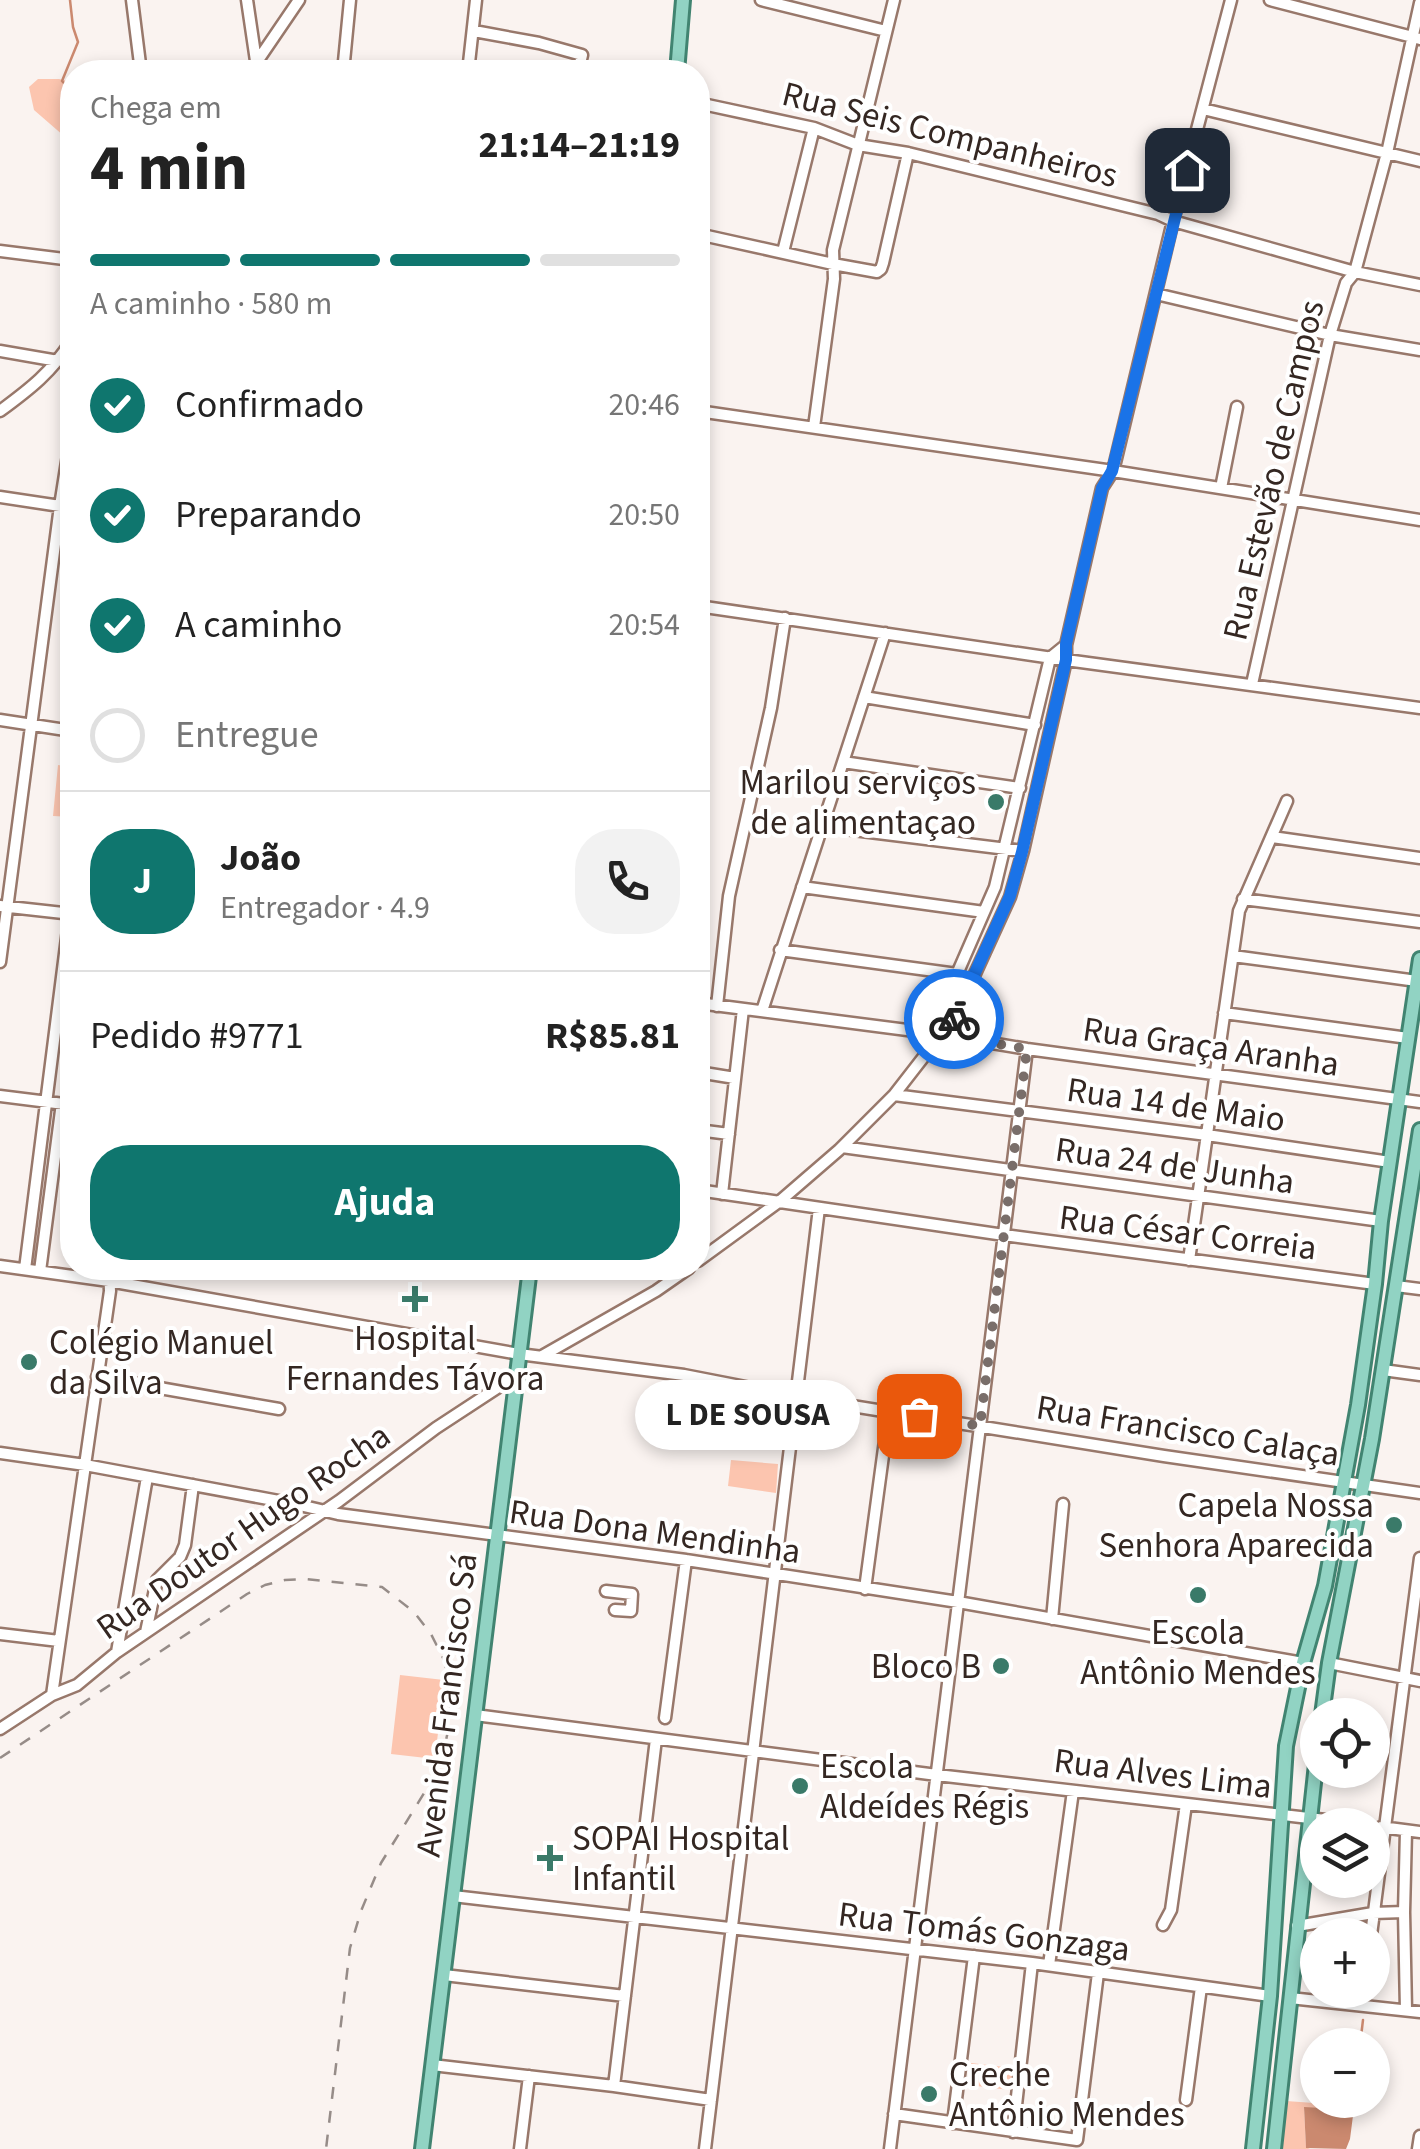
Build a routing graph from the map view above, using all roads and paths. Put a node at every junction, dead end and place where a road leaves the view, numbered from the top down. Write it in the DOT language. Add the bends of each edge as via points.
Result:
graph roads {
  1 [pos="132,0"];
  2 [pos="247,0"];
  3 [pos="298,0"];
  4 [pos="350,0"];
  5 [pos="476,0"];
  6 [pos="683,0"];
  7 [pos="761,0"];
  8 [pos="894,0"];
  9 [pos="1230,0"];
  10 [pos="1270,0"];
  11 [pos="1420,2"];
  12 [pos="474,31"];
  13 [pos="886,31"];
  14 [pos="1416,38"];
  15 [pos="140,60"];
  16 [pos="252,60"];
  17 [pos="258,60"];
  18 [pos="344,60"];
  19 [pos="470,60"];
  20 [pos="581,60"];
  21 [pos="678,60"];
  22 [pos="710,106"];
  23 [pos="1203,109"];
  24 [pos="814,128"];
  25 [pos="858,145"];
  26 [pos="908,153"];
  27 [pos="1386,154"];
  28 [pos="1420,160"];
  29 [pos="1172,221"];
  30 [pos="710,237"];
  31 [pos="0,251"];
  32 [pos="783,252"];
  33 [pos="60,258"];
  34 [pos="834,264"];
  35 [pos="1355,272"];
  36 [pos="1420,285"];
  37 [pos="1156,294"];
  38 [pos="1330,335"];
  39 [pos="1420,350"];
  40 [pos="0,351"];
  41 [pos="60,358"];
  42 [pos="58,361"];
  43 [pos="1237,407"];
  44 [pos="0,411"];
  45 [pos="710,412"];
  46 [pos="814,428"];
  47 [pos="1112,471"];
  48 [pos="1221,488"];
  49 [pos="0,496"];
  50 [pos="1294,500"];
  51 [pos="60,506"];
  52 [pos="1420,520"];
  53 [pos="710,608"];
  54 [pos="785,618"];
  55 [pos="885,633"];
  56 [pos="1066,644"];
  57 [pos="1050,658"];
  58 [pos="1066,660"];
  59 [pos="1252,684"];
  60 [pos="864,697"];
  61 [pos="1420,708"];
  62 [pos="0,720"];
  63 [pos="30,724"];
  64 [pos="1035,725"];
  65 [pos="60,728"];
  66 [pos="843,762"];
  67 [pos="1020,788"];
  68 [pos="1287,801"];
  69 [pos="821,826"];
  70 [pos="1272,837"];
  71 [pos="1004,850"];
  72 [pos="1022,852"];
  73 [pos="1420,858"];
  74 [pos="802,887"];
  75 [pos="1243,899"];
  76 [pos="4,906"];
  77 [pos="984,912"];
  78 [pos="60,913"];
  79 [pos="1420,922"];
  80 [pos="780,950"];
  81 [pos="1234,956"];
  82 [pos="1420,958"];
  83 [pos="0,962"];
  84 [pos="957,974"];
  85 [pos="1417,981"];
  86 [pos="60,996"];
  87 [pos="710,1005"];
  88 [pos="718,1006"];
  89 [pos="743,1009"];
  90 [pos="762,1011"];
  91 [pos="1224,1013"];
  92 [pos="1416,1018"];
  93 [pos="930,1033"];
  94 [pos="947,1035"];
  95 [pos="1408,1038"];
  96 [pos="1027,1049"];
  97 [pos="929,1050"];
  98 [pos="710,1074"];
  99 [pos="1215,1074"];
  100 [pos="735,1078"];
  101 [pos="894,1095"];
  102 [pos="0,1096"];
  103 [pos="1399,1099"];
  104 [pos="46,1101"];
  105 [pos="1420,1102"];
  106 [pos="60,1103"];
  107 [pos="1019,1111"];
  108 [pos="1420,1130"];
  109 [pos="710,1132"];
  110 [pos="728,1134"];
  111 [pos="1207,1136"];
  112 [pos="842,1147"];
  113 [pos="60,1152"];
  114 [pos="1390,1162"];
  115 [pos="1417,1165"];
  116 [pos="1012,1170"];
  117 [pos="710,1192"];
  118 [pos="722,1194"];
  119 [pos="1199,1198"];
  120 [pos="780,1201"];
  121 [pos="819,1208"];
  122 [pos="1381,1221"];
  123 [pos="1004,1236"];
  124 [pos="710,1252"];
  125 [pos="1190,1260"];
  126 [pos="0,1266"];
  127 [pos="24,1269"];
  128 [pos="40,1271"];
  129 [pos="60,1274"];
  130 [pos="102,1280"];
  131 [pos="528,1280"];
  132 [pos="672,1280"];
  133 [pos="109,1281"];
  134 [pos="1375,1284"];
  135 [pos="1396,1286"];
  136 [pos="1420,1290"];
  137 [pos="519,1354"];
  138 [pos="541,1357"];
  139 [pos="1383,1370"];
  140 [pos="516,1375"];
  141 [pos="1420,1375"];
  142 [pos="97,1377"];
  143 [pos="796,1396"];
  144 [pos="279,1408"];
  145 [pos="889,1411"];
  146 [pos="980,1426"];
  147 [pos="0,1453"];
  148 [pos="85,1465"];
  149 [pos="146,1476"];
  150 [pos="1345,1482"];
  151 [pos="1363,1484"];
  152 [pos="194,1485"];
  153 [pos="1420,1493"];
  154 [pos="1063,1504"];
  155 [pos="323,1510"];
  156 [pos="497,1536"];
  157 [pos="1420,1558"];
  158 [pos="686,1560"];
  159 [pos="1419,1574"];
  160 [pos="774,1575"];
  161 [pos="865,1588"];
  162 [pos="606,1591"];
  163 [pos="958,1602"];
  164 [pos="615,1610"];
  165 [pos="1052,1619"];
  166 [pos="146,1632"];
  167 [pos="0,1634"];
  168 [pos="58,1641"];
  169 [pos="117,1652"];
  170 [pos="1303,1663"];
  171 [pos="1328,1663"];
  172 [pos="1405,1678"];
  173 [pos="1420,1681"];
  174 [pos="52,1695"];
  175 [pos="1324,1698"];
  176 [pos="475,1715"];
  177 [pos="665,1718"];
  178 [pos="0,1729"];
  179 [pos="656,1739"];
  180 [pos="754,1752"];
  181 [pos="937,1775"];
  182 [pos="1073,1791"];
  183 [pos="1186,1804"];
  184 [pos="1379,1808"];
  185 [pos="1281,1815"];
  186 [pos="1300,1816"];
  187 [pos="1390,1828"];
  188 [pos="1406,1831"];
  189 [pos="1420,1832"];
  190 [pos="453,1896"];
  191 [pos="1300,1896"];
  192 [pos="1373,1898"];
  193 [pos="1404,1912"];
  194 [pos="1373,1913"];
  195 [pos="635,1918"];
  196 [pos="1373,1918"];
  197 [pos="1163,1925"];
  198 [pos="1297,1926"];
  199 [pos="732,1928"];
  200 [pos="914,1950"];
  201 [pos="974,1956"];
  202 [pos="1032,1963"];
  203 [pos="1049,1966"];
  204 [pos="1098,1973"];
  205 [pos="444,1975"];
  206 [pos="1201,1987"];
  207 [pos="625,1996"];
  208 [pos="1270,1996"];
  209 [pos="1290,1998"];
  210 [pos="1300,1999"];
  211 [pos="1390,2008"];
  212 [pos="1406,2010"];
  213 [pos="1420,2012"];
  214 [pos="432,2065"];
  215 [pos="529,2076"];
  216 [pos="614,2086"];
  217 [pos="711,2100"];
  218 [pos="1186,2100"];
  219 [pos="894,2114"];
  220 [pos="953,2123"];
  221 [pos="1013,2132"];
  222 [pos="1420,2136"];
  223 [pos="422,2149"];
  224 [pos="520,2149"];
  225 [pos="705,2149"];
  226 [pos="890,2149"];
  227 [pos="1253,2149"];
  228 [pos="1274,2149"];
  229 [pos="1418,2149"];
  1 -- 15 [label="street"];
  2 -- 16 [label="street"];
  3 -- 17 [label="street"];
  4 -- 18 [label="street"];
  5 -- 12 [label="street"];
  6 -- 21 [label="main road"];
  7 -- 13 [label="street"];
  8 -- 13 [label="street"];
  9 -- 23 [label="street"];
  10 -- 14 [label="street"];
  11 -- 14 [label="street, Rua Estevão de Campos"];
  12 -- 19 [label="street"];
  12 -- 20 [label="street" via="539,43 582,55"];
  13 -- 25 [label="street"];
  14 -- 27 [label="street, Rua Estevão de Campos"];
  22 -- 24 [label="street, Rua Seis Companheiros"];
  23 -- 27 [label="street"];
  23 -- 29 [label="street"];
  24 -- 25 [label="street, Rua Seis Companheiros"];
  24 -- 32 [label="street"];
  25 -- 26 [label="street, Rua Seis Companheiros"];
  25 -- 34 [label="street"];
  26 -- 29 [label="street, Rua Seis Companheiros"];
  26 -- 34 [label="street" via="881,269"];
  27 -- 28 [label="street"];
  27 -- 35 [label="street, Rua Estevão de Campos"];
  29 -- 35 [label="street, Rua Seis Companheiros"];
  29 -- 37 [label="street"];
  30 -- 32 [label="street"];
  31 -- 33 [label="street"];
  32 -- 34 [label="street"];
  34 -- 46 [label="street"];
  35 -- 36 [label="street, Rua Seis Companheiros"];
  35 -- 38 [label="street, Rua Estevão de Campos"];
  37 -- 38 [label="street"];
  37 -- 47 [label="street"];
  38 -- 39 [label="street"];
  38 -- 50 [label="street, Rua Estevão de Campos"];
  40 -- 42 [label="street"];
  41 -- 42 [label="street"];
  42 -- 44 [label="street"];
  43 -- 48 [label="street"];
  45 -- 46 [label="street"];
  46 -- 47 [label="street"];
  47 -- 48 [label="street"];
  47 -- 56 [label="street" via="1102,488"];
  48 -- 50 [label="street"];
  49 -- 51 [label="street"];
  50 -- 52 [label="street"];
  50 -- 59 [label="street, Rua Estevão de Campos"];
  51 -- 63 [label="street"];
  53 -- 54 [label="street"];
  54 -- 55 [label="street"];
  54 -- 88 [label="street" via="729,896"];
  55 -- 57 [label="street"];
  55 -- 60 [label="street"];
  56 -- 57 [label="street"];
  56 -- 58 [label="street"];
  57 -- 58 [label="street"];
  57 -- 64 [label="street"];
  58 -- 59 [label="street"];
  58 -- 72 [label="street"];
  59 -- 61 [label="street"];
  60 -- 64 [label="street"];
  60 -- 66 [label="street"];
  62 -- 63 [label="street"];
  63 -- 65 [label="street"];
  63 -- 76 [label="street"];
  64 -- 67 [label="street"];
  66 -- 67 [label="street"];
  66 -- 69 [label="street"];
  67 -- 71 [label="street"];
  68 -- 70 [label="street"];
  69 -- 71 [label="street"];
  69 -- 74 [label="street"];
  70 -- 73 [label="street"];
  70 -- 75 [label="street"];
  71 -- 72 [label="street"];
  71 -- 77 [label="street"];
  72 -- 94 [label="street" via="1010,896"];
  74 -- 77 [label="street"];
  74 -- 80 [label="street"];
  75 -- 79 [label="street"];
  75 -- 81 [label="street"];
  76 -- 78 [label="street"];
  76 -- 83 [label="street"];
  77 -- 84 [label="street"];
  80 -- 84 [label="street"];
  80 -- 90 [label="street"];
  81 -- 85 [label="street"];
  81 -- 91 [label="street"];
  82 -- 85 [label="main road"];
  84 -- 93 [label="street"];
  85 -- 92 [label="main road"];
  86 -- 104 [label="street"];
  87 -- 88 [label="street, Rua Graça Aranha"];
  88 -- 89 [label="street, Rua Graça Aranha"];
  89 -- 90 [label="street, Rua Graça Aranha"];
  89 -- 100 [label="street"];
  90 -- 93 [label="street, Rua Graça Aranha"];
  91 -- 95 [label="street"];
  91 -- 99 [label="street"];
  92 -- 95 [label="main road"];
  93 -- 94 [label="street, Rua Graça Aranha"];
  93 -- 97 [label="street"];
  94 -- 96 [label="street, Rua Graça Aranha"];
  94 -- 97 [label="street"];
  95 -- 103 [label="main road"];
  96 -- 99 [label="street, Rua Graça Aranha"];
  96 -- 107 [label="street"];
  97 -- 101 [label="street"];
  98 -- 100 [label="street"];
  99 -- 103 [label="street, Rua Graça Aranha"];
  99 -- 111 [label="street"];
  100 -- 110 [label="street"];
  101 -- 107 [label="street, Rua 14 de Maio"];
  101 -- 112 [label="street"];
  102 -- 104 [label="street"];
  103 -- 105 [label="street, Rua Graça Aranha"];
  103 -- 114 [label="main road"];
  104 -- 106 [label="street"];
  104 -- 127 [label="street"];
  107 -- 111 [label="street, Rua 14 de Maio"];
  107 -- 116 [label="street"];
  108 -- 115 [label="main road"];
  109 -- 110 [label="street"];
  110 -- 118 [label="street"];
  111 -- 114 [label="street, Rua 14 de Maio"];
  111 -- 119 [label="street"];
  112 -- 116 [label="street, Rua 24 de Junha"];
  112 -- 120 [label="street"];
  113 -- 128 [label="street"];
  114 -- 122 [label="main road"];
  115 -- 135 [label="main road"];
  116 -- 119 [label="street, Rua 24 de Junha"];
  116 -- 123 [label="street"];
  117 -- 118 [label="street, Rua César Correia"];
  118 -- 120 [label="street, Rua César Correia"];
  119 -- 122 [label="street, Rua 24 de Junha"];
  119 -- 125 [label="street"];
  120 -- 121 [label="street, Rua César Correia"];
  120 -- 124 [label="street"];
  121 -- 123 [label="street, Rua César Correia"];
  121 -- 143 [label="street"];
  122 -- 134 [label="main road"];
  123 -- 125 [label="street, Rua César Correia"];
  123 -- 146 [label="street"];
  125 -- 134 [label="street, Rua César Correia"];
  126 -- 127 [label="street, Rua Francisco Calaça"];
  127 -- 128 [label="street, Rua Francisco Calaça"];
  128 -- 129 [label="street, Rua Francisco Calaça"];
  130 -- 133 [label="street, Rua Francisco Calaça"];
  131 -- 137 [label="main road, Avenida Francisco Sá"];
  132 -- 138 [label="street"];
  133 -- 137 [label="street, Rua Francisco Calaça"];
  133 -- 142 [label="street"];
  134 -- 150 [label="main road"];
  135 -- 136 [label="street"];
  135 -- 139 [label="main road"];
  137 -- 138 [label="street, Rua Francisco Calaça"];
  137 -- 140 [label="main road, Avenida Francisco Sá"];
  138 -- 143 [label="street, Rua Francisco Calaça"];
  139 -- 141 [label="street"];
  139 -- 151 [label="main road"];
  140 -- 155 [label="street, Rua Doutor Hugo Rocha"];
  140 -- 156 [label="main road, Avenida Francisco Sá"];
  142 -- 144 [label="street"];
  142 -- 148 [label="street"];
  143 -- 145 [label="street, Rua Francisco Calaça"];
  143 -- 160 [label="street"];
  145 -- 146 [label="street, Rua Francisco Calaça"];
  145 -- 161 [label="street"];
  146 -- 150 [label="street, Rua Francisco Calaça"];
  146 -- 163 [label="street"];
  147 -- 148 [label="street, Rua Dona Mendinha"];
  148 -- 149 [label="street, Rua Dona Mendinha"];
  148 -- 168 [label="street"];
  149 -- 152 [label="street, Rua Dona Mendinha"];
  149 -- 169 [label="street"];
  150 -- 151 [label="street, Rua Francisco Calaça"];
  150 -- 170 [label="main road"];
  151 -- 153 [label="street, Rua Francisco Calaça"];
  151 -- 171 [label="main road"];
  152 -- 155 [label="street, Rua Dona Mendinha"];
  152 -- 166 [label="street" via="185,1545 157,1580"];
  154 -- 165 [label="street"];
  155 -- 156 [label="street, Rua Dona Mendinha"];
  155 -- 166 [label="street, Rua Doutor Hugo Rocha"];
  156 -- 158 [label="street, Rua Dona Mendinha"];
  156 -- 176 [label="main road, Avenida Francisco Sá"];
  157 -- 159 [label="street"];
  158 -- 160 [label="street, Rua Dona Mendinha"];
  158 -- 177 [label="street"];
  159 -- 172 [label="street"];
  160 -- 161 [label="street, Rua Dona Mendinha"];
  160 -- 180 [label="street"];
  161 -- 163 [label="street, Rua Dona Mendinha"];
  162 -- 164 [label="street" via="632,1594 631,1611"];
  163 -- 165 [label="street, Rua Dona Mendinha"];
  163 -- 181 [label="street"];
  165 -- 170 [label="street, Rua Dona Mendinha"];
  166 -- 169 [label="street, Rua Doutor Hugo Rocha"];
  167 -- 168 [label="street"];
  168 -- 174 [label="street"];
  169 -- 174 [label="street, Rua Doutor Hugo Rocha" via="77,1685"];
  170 -- 185 [label="main road"];
  171 -- 172 [label="street"];
  171 -- 175 [label="main road"];
  172 -- 173 [label="street"];
  172 -- 184 [label="street"];
  174 -- 178 [label="street, Rua Doutor Hugo Rocha"];
  176 -- 179 [label="street, Rua Alves Lima"];
  176 -- 190 [label="main road, Avenida Francisco Sá"];
  179 -- 180 [label="street, Rua Alves Lima"];
  179 -- 195 [label="street"];
  180 -- 181 [label="street, Rua Alves Lima"];
  180 -- 199 [label="street"];
  181 -- 182 [label="street, Rua Alves Lima"];
  181 -- 200 [label="street"];
  182 -- 183 [label="street, Rua Alves Lima"];
  182 -- 203 [label="street"];
  183 -- 185 [label="street, Rua Alves Lima"];
  183 -- 197 [label="street" via="1171,1910"];
  185 -- 186 [label="street, Rua Alves Lima"];
  185 -- 208 [label="main road"];
  187 -- 188 [label="street, Rua Alves Lima"];
  188 -- 189 [label="street, Rua Alves Lima"];
  188 -- 193 [label="street"];
  190 -- 195 [label="street, Rua Tomás Gonzaga"];
  190 -- 205 [label="main road, Avenida Francisco Sá"];
  191 -- 198 [label="main road"];
  192 -- 194 [label="street"];
  193 -- 194 [label="street"];
  193 -- 212 [label="street"];
  194 -- 196 [label="street"];
  194 -- 198 [label="street"];
  195 -- 199 [label="street, Rua Tomás Gonzaga"];
  195 -- 207 [label="street"];
  198 -- 209 [label="main road"];
  199 -- 200 [label="street, Rua Tomás Gonzaga"];
  199 -- 217 [label="street"];
  200 -- 201 [label="street, Rua Tomás Gonzaga"];
  200 -- 219 [label="street"];
  201 -- 202 [label="street, Rua Tomás Gonzaga"];
  201 -- 220 [label="street"];
  202 -- 203 [label="street, Rua Tomás Gonzaga"];
  202 -- 221 [label="street"];
  203 -- 204 [label="street, Rua Tomás Gonzaga"];
  204 -- 206 [label="street, Rua Tomás Gonzaga"];
  204 -- 221 [label="street" via="1077,2140"];
  205 -- 207 [label="street"];
  205 -- 214 [label="main road, Avenida Francisco Sá"];
  206 -- 208 [label="street, Rua Tomás Gonzaga"];
  206 -- 218 [label="street"];
  207 -- 216 [label="street"];
  208 -- 227 [label="main road"];
  209 -- 210 [label="street"];
  209 -- 228 [label="main road"];
  211 -- 212 [label="street"];
  212 -- 213 [label="street"];
  214 -- 215 [label="street"];
  214 -- 223 [label="main road, Avenida Francisco Sá"];
  215 -- 216 [label="street"];
  215 -- 224 [label="street"];
  216 -- 217 [label="street"];
  217 -- 225 [label="street"];
  219 -- 220 [label="street"];
  219 -- 226 [label="street"];
  220 -- 221 [label="street"];
  222 -- 229 [label="street"];
}
